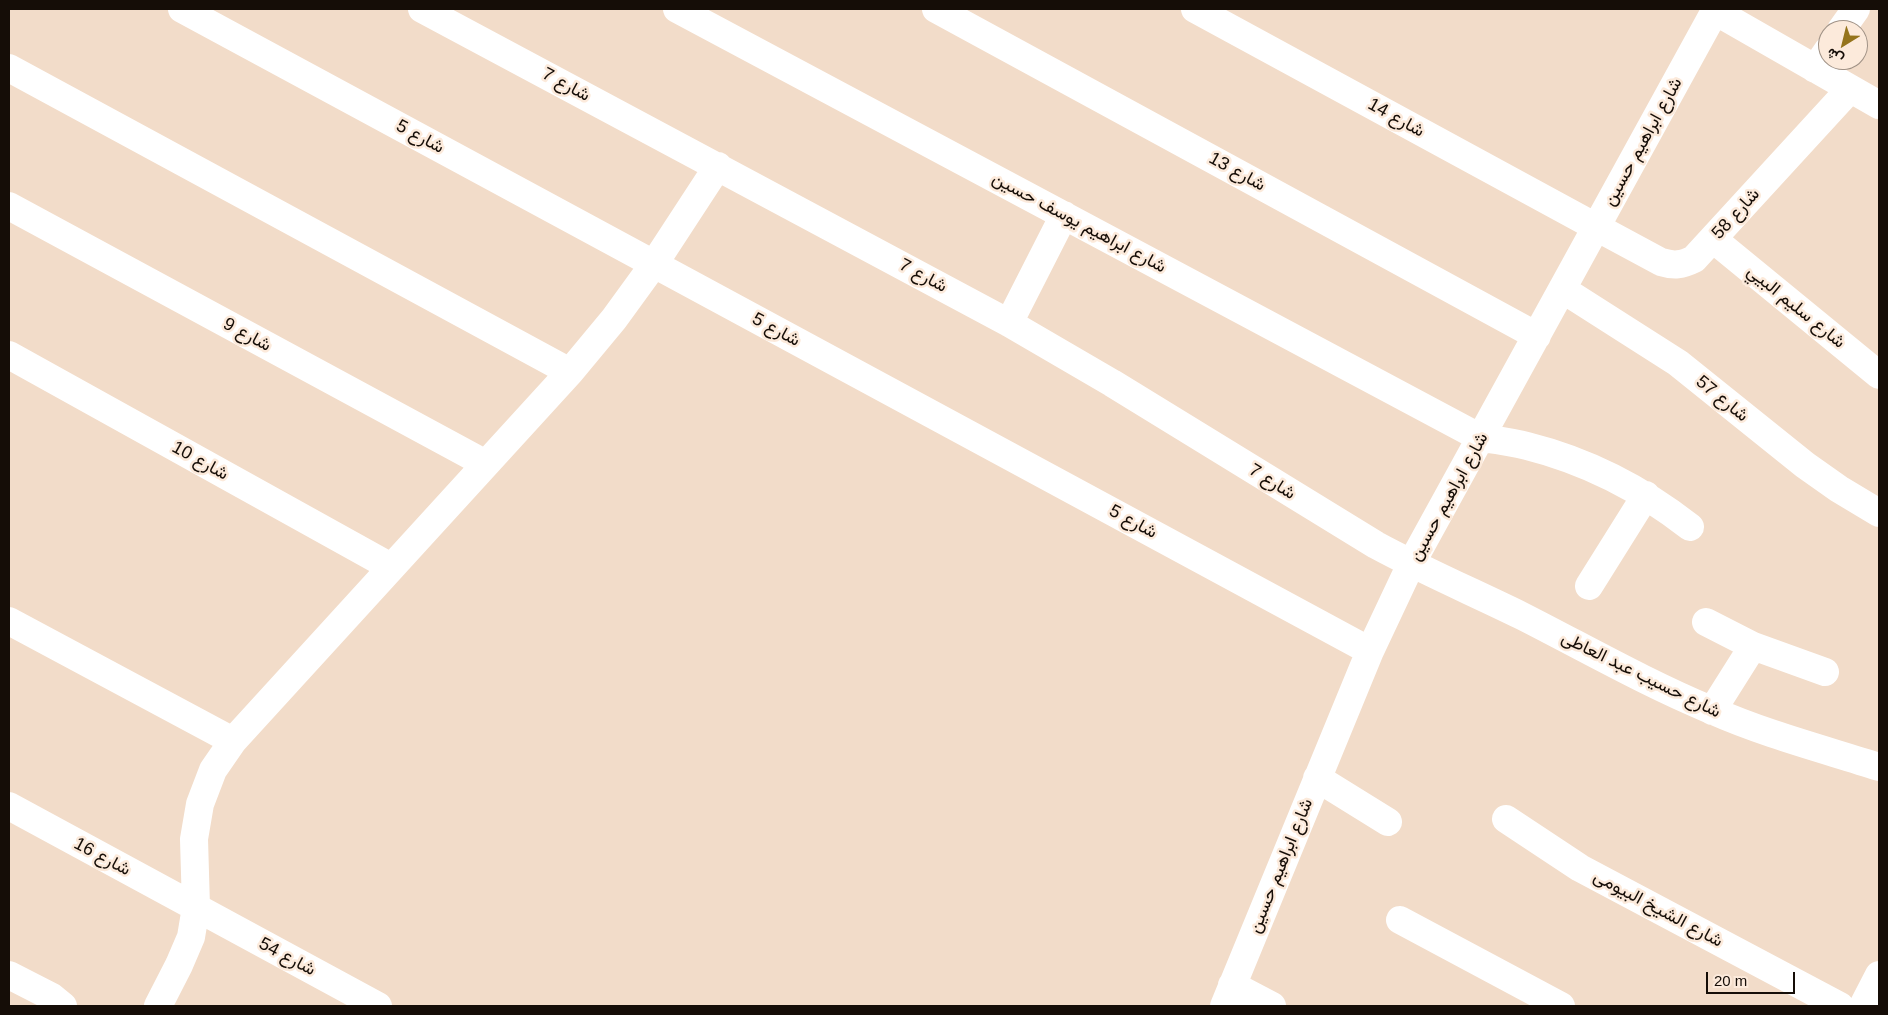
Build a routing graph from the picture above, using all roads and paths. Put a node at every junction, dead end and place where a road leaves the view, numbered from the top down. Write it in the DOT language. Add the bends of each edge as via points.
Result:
graph roads {
  1 [pos="182,9"];
  2 [pos="422,9"];
  3 [pos="678,9"];
  4 [pos="936,9"];
  5 [pos="1195,9"];
  6 [pos="1856,9"];
  7 [pos="1716,10"];
  8 [pos="1848,20"];
  9 [pos="1818,57"];
  10 [pos="9,68"];
  11 [pos="1832,70"];
  12 [pos="1850,89"];
  13 [pos="1879,105"];
  14 [pos="718,166"];
  15 [pos="9,206"];
  16 [pos="1064,215"];
  17 [pos="1596,227"];
  18 [pos="1713,239"];
  19 [pos="654,264"];
  20 [pos="1562,289"];
  21 [pos="1009,323"];
  22 [pos="1537,336"];
  23 [pos="9,355"];
  24 [pos="570,372"];
  25 [pos="1879,375"];
  26 [pos="1482,438"];
  27 [pos="486,464"];
  28 [pos="1646,495"];
  29 [pos="1879,513"];
  30 [pos="1690,527"];
  31 [pos="1411,564"];
  32 [pos="391,567"];
  33 [pos="1589,586"];
  34 [pos="9,621"];
  35 [pos="1706,622"];
  36 [pos="1753,646"];
  37 [pos="1370,651"];
  38 [pos="1825,672"];
  39 [pos="1712,711"];
  40 [pos="233,741"];
  41 [pos="1879,767"];
  42 [pos="1318,778"];
  43 [pos="9,806"];
  44 [pos="1506,819"];
  45 [pos="1388,822"];
  46 [pos="196,908"];
  47 [pos="1400,920"];
  48 [pos="9,975"];
  49 [pos="1879,975"];
  50 [pos="1228,996"];
  51 [pos="63,1006"];
  52 [pos="158,1006"];
  53 [pos="378,1006"];
  54 [pos="1272,1006"];
  55 [pos="1561,1006"];
  56 [pos="1840,1006"];
  57 [pos="1864,1006"];
  1 -- 19 [label="street, شارع 5"];
  2 -- 14 [label="street, شارع 7"];
  3 -- 16 [label="street, شارع ابراهيم يوسف حسين"];
  4 -- 22 [label="street, شارع 13"];
  5 -- 17 [label="street, شارع 14"];
  6 -- 8 [label="street"];
  7 -- 9 [label="street"];
  7 -- 17 [label="street, شارع ابراهيم حسين"];
  10 -- 24 [label="street"];
  11 -- 12 [label="street"];
  12 -- 13 [label="street"];
  12 -- 18 [label="street, شارع 58"];
  14 -- 19 [label="street"];
  14 -- 21 [label="street, شارع 7"];
  15 -- 27 [label="street, شارع 9"];
  16 -- 21 [label="street"];
  16 -- 26 [label="street, شارع ابراهيم يوسف حسين"];
  17 -- 18 [label="street, شارع 58" via="1661,262 1678,265 1694,259"];
  17 -- 20 [label="street, شارع ابراهيم حسين"];
  18 -- 25 [label="street, شارع سليم البيي"];
  19 -- 24 [label="street"];
  19 -- 37 [label="street, شارع 5"];
  20 -- 22 [label="street, شارع ابراهيم حسين"];
  20 -- 29 [label="street, شارع 57" via="1678,363 1805,465"];
  21 -- 31 [label="street, شارع 7"];
  22 -- 26 [label="street, شارع ابراهيم حسين"];
  23 -- 32 [label="street, شارع 10"];
  24 -- 27 [label="street"];
  26 -- 28 [label="street, شارع ابراهيم يوسف حسين" via="1525,445 1567,457"];
  26 -- 31 [label="street, شارع ابراهيم حسين"];
  27 -- 32 [label="street"];
  28 -- 30 [label="street, شارع ابراهيم يوسف حسين"];
  28 -- 33 [label="street"];
  31 -- 37 [label="street, شارع ابراهيم حسين"];
  31 -- 39 [label="street, شارع حسيب عبد العاطى"];
  32 -- 40 [label="street"];
  34 -- 40 [label="street"];
  35 -- 36 [label="street"];
  36 -- 38 [label="street"];
  36 -- 39 [label="street"];
  37 -- 42 [label="street, شارع ابراهيم حسين"];
  39 -- 41 [label="street, شارع حسيب عبد العاطى" via="1784,738"];
  40 -- 46 [label="street" via="213,770 200,804 194,839"];
  42 -- 45 [label="street"];
  42 -- 50 [label="street, شارع ابراهيم حسين"];
  43 -- 46 [label="street, شارع 16"];
  44 -- 56 [label="street, شارع الشيخ البيومى" via="1588,872"];
  46 -- 52 [label="street" via="191,937"];
  46 -- 53 [label="street, شارع 54"];
  47 -- 55 [label="street"];
  48 -- 51 [label="street" via="52,996"];
  49 -- 57 [label="street"];
  50 -- 54 [label="street"];
}
